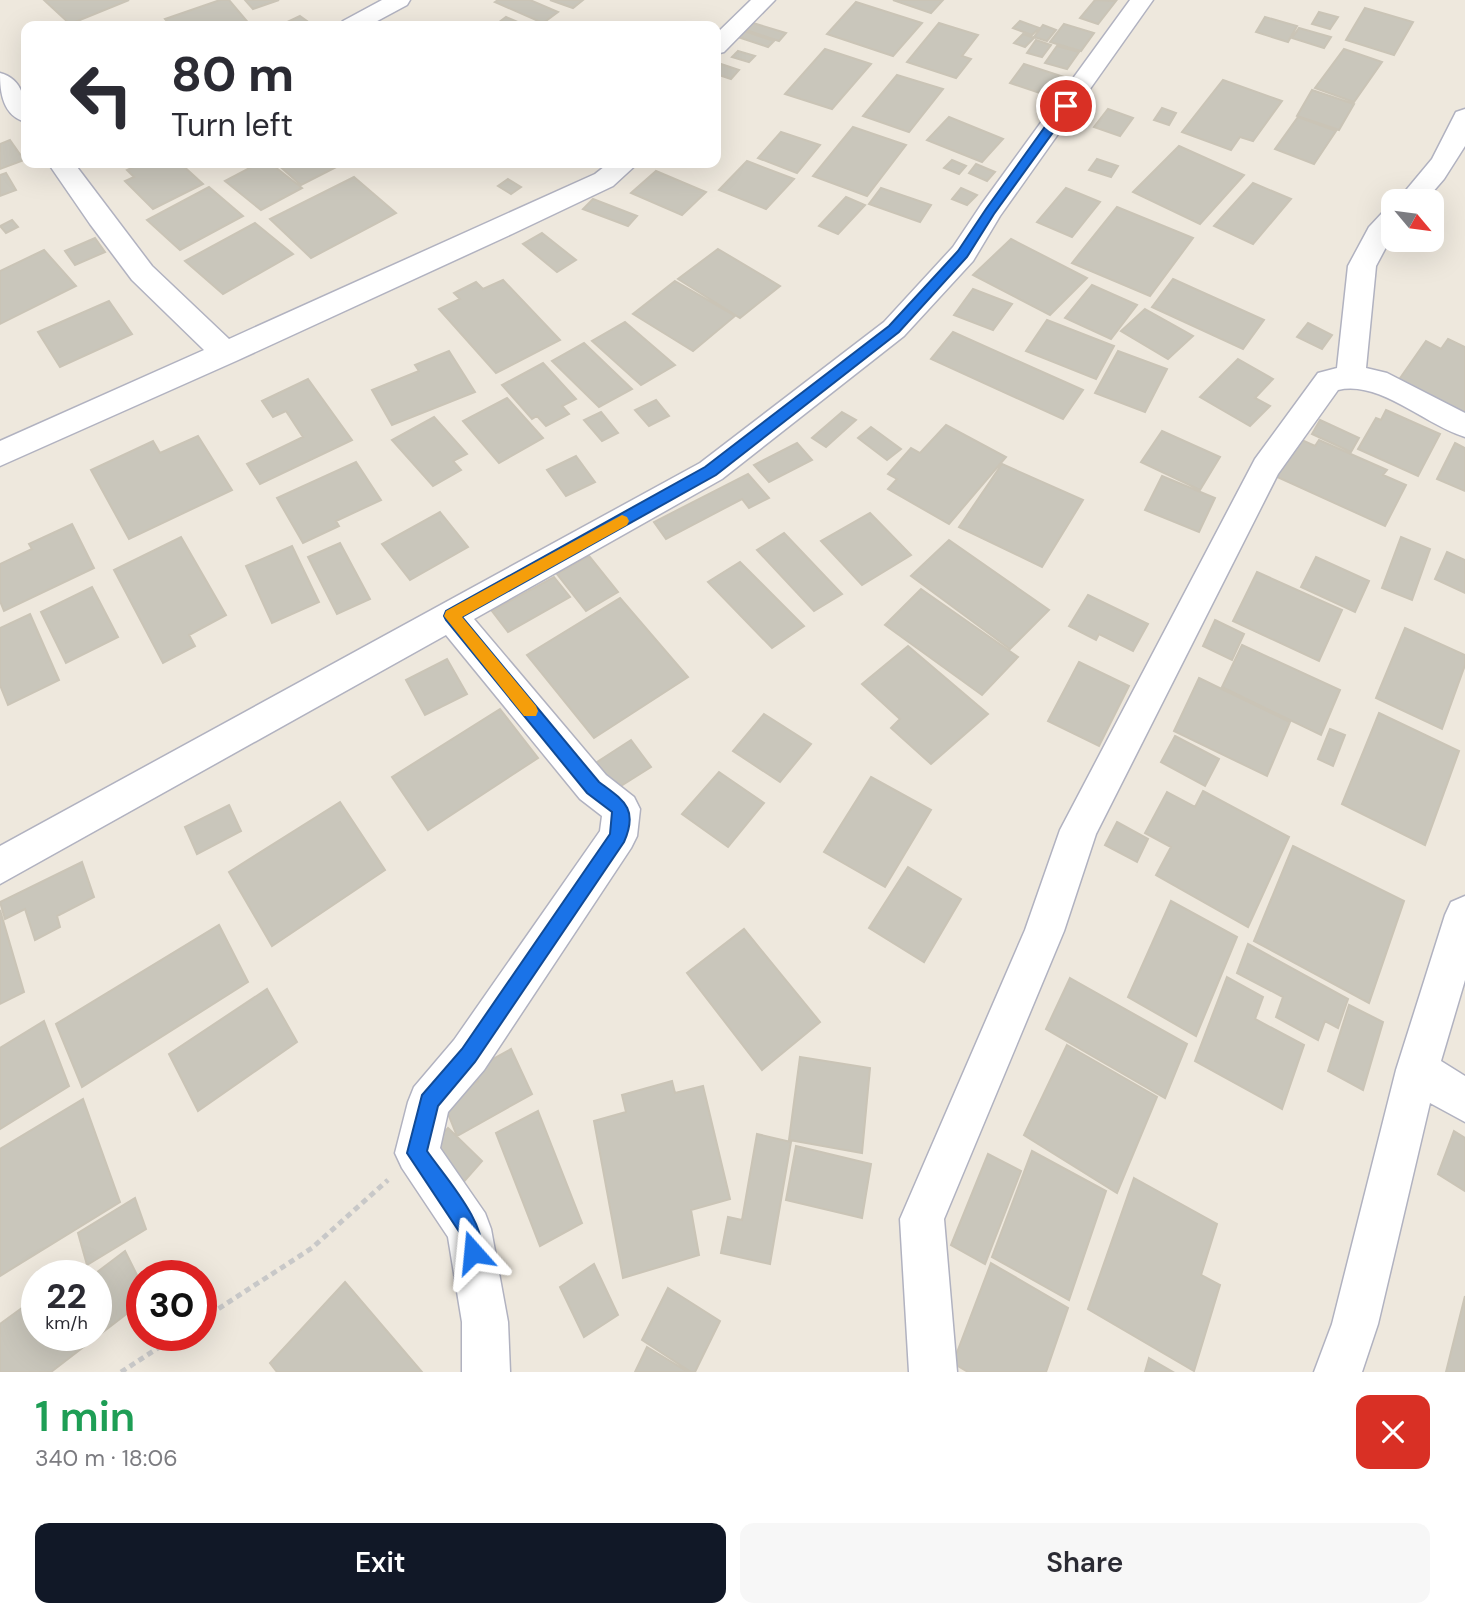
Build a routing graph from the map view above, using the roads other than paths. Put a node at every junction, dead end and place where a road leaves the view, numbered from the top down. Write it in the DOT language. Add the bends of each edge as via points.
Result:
graph roads {
  1 [pos="399,0"];
  2 [pos="764,0"];
  3 [pos="1142,0"];
  4 [pos="360,21"];
  5 [pos="721,42"];
  6 [pos="0,80"];
  7 [pos="21,107"];
  8 [pos="1465,117"];
  9 [pos="73,168"];
  10 [pos="619,168"];
  11 [pos="1424,189"];
  12 [pos="1381,231"];
  13 [pos="226,354"];
  14 [pos="1351,376"];
  15 [pos="1465,426"];
  16 [pos="0,454"];
  17 [pos="451,616"];
  18 [pos="0,866"];
  19 [pos="1465,915"];
  20 [pos="1417,1070"];
  21 [pos="1465,1101"];
  22 [pos="486,1372"];
  23 [pos="933,1372"];
  24 [pos="1338,1372"];
  1 -- 4 [label="street"];
  2 -- 5 [label="street"];
  3 -- 17 [label="street" via="963,254 894,329 710,471"];
  6 -- 7 [label="street"];
  8 -- 11 [label="street"];
  9 -- 13 [label="street" via="99,218 142,273"];
  10 -- 13 [label="street" via="604,180"];
  12 -- 14 [label="street" via="1362,265"];
  13 -- 16 [label="street"];
  14 -- 15 [label="street" via="1377,382"];
  14 -- 23 [label="street" via="1328,381 1266,467 1079,831 1044,931 922,1219"];
  17 -- 18 [label="street"];
  17 -- 22 [label="street" via="593,788 621,809 618,836 469,1055 429,1102 417,1153 469,1229 485,1322"];
  19 -- 20 [label="street"];
  20 -- 21 [label="street"];
  20 -- 24 [label="street" via="1355,1324"];
}
